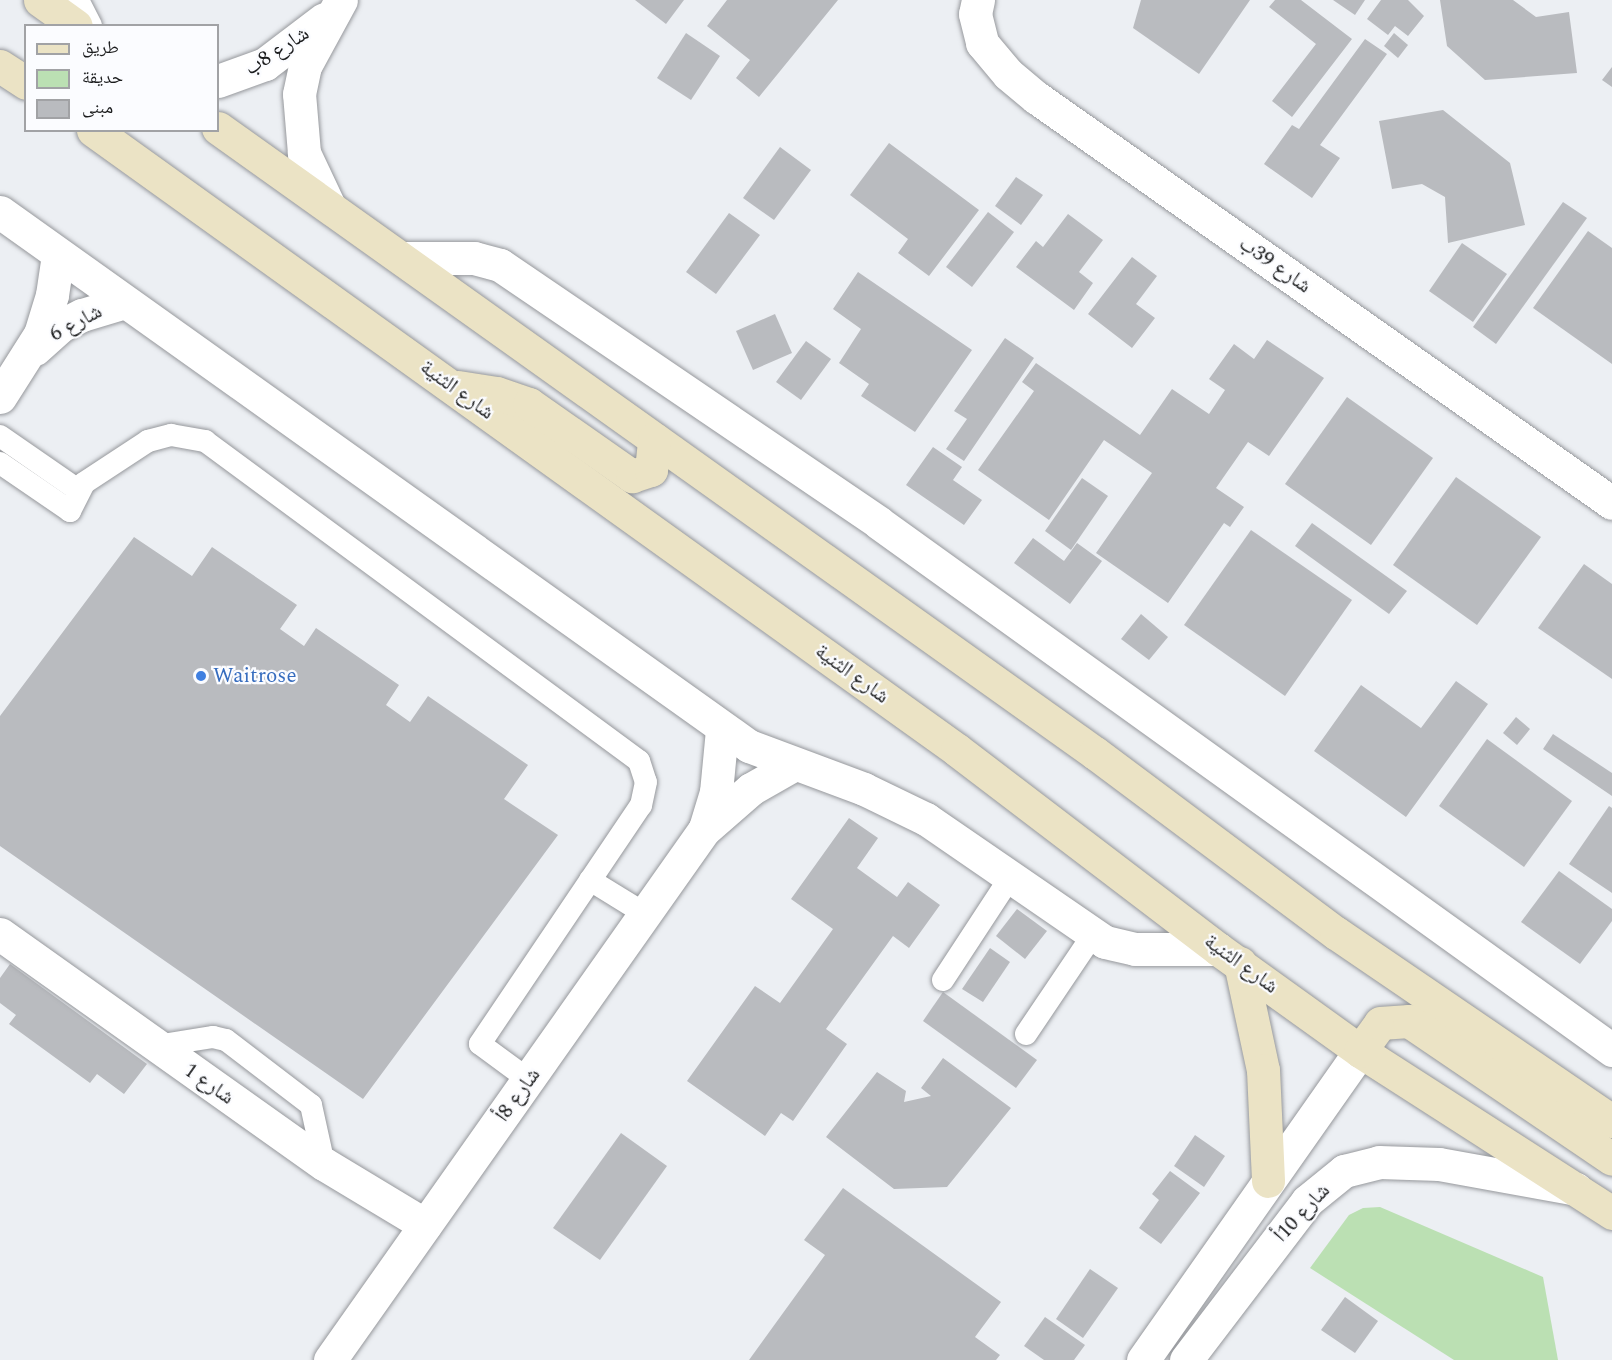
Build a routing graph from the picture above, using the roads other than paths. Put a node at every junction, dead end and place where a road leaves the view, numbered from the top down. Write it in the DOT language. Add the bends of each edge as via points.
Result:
graph roads {
  1 [pos="40,0"];
  2 [pos="78,0"];
  3 [pos="978,0"];
  4 [pos="336,6"];
  5 [pos="73,24"];
  6 [pos="90,24"];
  7 [pos="0,66"];
  8 [pos="219,81"];
  9 [pos="24,82"];
  10 [pos="219,129"];
  11 [pos="96,132"];
  12 [pos="328,206"];
  13 [pos="0,212"];
  14 [pos="58,255"];
  15 [pos="404,258"];
  16 [pos="125,302"];
  17 [pos="31,352"];
  18 [pos="453,386"];
  19 [pos="0,397"];
  20 [pos="0,436"];
  21 [pos="654,439"];
  22 [pos="0,463"];
  23 [pos="78,490"];
  24 [pos="1612,503"];
  25 [pos="722,730"];
  26 [pos="793,765"];
  27 [pos="704,830"];
  28 [pos="1011,876"];
  29 [pos="590,880"];
  30 [pos="647,915"];
  31 [pos="0,934"];
  32 [pos="1092,936"];
  33 [pos="1229,956"];
  34 [pos="943,980"];
  35 [pos="1026,1034"];
  36 [pos="156,1046"];
  37 [pos="1612,1050"];
  38 [pos="1360,1051"];
  39 [pos="529,1080"];
  40 [pos="1612,1121"];
  41 [pos="1612,1159"];
  42 [pos="324,1164"];
  43 [pos="1268,1181"];
  44 [pos="1576,1189"];
  45 [pos="1612,1213"];
  46 [pos="424,1225"];
  47 [pos="330,1360"];
  48 [pos="1143,1360"];
  49 [pos="1186,1360"];
  1 -- 5 [label="main road"];
  2 -- 6 [label="lane"];
  3 -- 24 [label="street, شارع 39ب" via="975,14 982,43 1008,74 1037,98"];
  4 -- 8 [label="street, شارع 8ب" via="265,63"];
  4 -- 12 [label="street, شارع 8ب" via="305,66 299,104 304,153"];
  7 -- 9 [label="main road"];
  10 -- 12 [label="main road"];
  11 -- 18 [label="main road, شارع الثنية"];
  12 -- 15 [label="main road"];
  13 -- 14 [label="street"];
  14 -- 16 [label="street"];
  14 -- 17 [label="street, شارع 6" via="47,316"];
  15 -- 21 [label="main road"];
  15 -- 37 [label="street" via="474,258 500,265 879,523"];
  16 -- 17 [label="street, شارع 6" via="103,307 62,326"];
  16 -- 25 [label="street"];
  17 -- 19 [label="street, شارع 6"];
  18 -- 21 [label="main road" via="497,393 529,404 632,476 651,470"];
  18 -- 33 [label="main road, شارع الثنية" via="957,750"];
  20 -- 23 [label="lane"];
  21 -- 40 [label="main road" via="1095,753 1336,933"];
  22 -- 23 [label="lane" via="70,511"];
  23 -- 29 [label="lane" via="90,477 148,441 183,435 205,441 630,752 644,771 645,793 641,805"];
  25 -- 26 [label="street"];
  25 -- 27 [label="street, شارع 8أ" via="717,792"];
  26 -- 27 [label="street, شارع 8أ" via="751,789"];
  26 -- 28 [label="street" via="896,803 956,836"];
  27 -- 30 [label="street, شارع 8أ"];
  28 -- 32 [label="street"];
  28 -- 34 [label="lane"];
  29 -- 30 [label="lane"];
  29 -- 39 [label="lane" via="480,1044"];
  30 -- 39 [label="street, شارع 8أ"];
  31 -- 36 [label="street, شارع 1"];
  32 -- 33 [label="street" via="1135,949"];
  32 -- 35 [label="lane"];
  33 -- 38 [label="main road, شارع الثنية"];
  33 -- 43 [label="main road" via="1263,1070"];
  36 -- 42 [label="street, شارع 1"];
  36 -- 42 [label="lane" via="213,1036 226,1040 310,1105"];
  38 -- 41 [label="main road" via="1380,1023 1409,1021"];
  38 -- 43 [label="street, شارع 10أ"];
  38 -- 44 [label="main road, شارع الثنية"];
  39 -- 46 [label="street, شارع 8أ"];
  42 -- 46 [label="street, شارع 1"];
  43 -- 48 [label="street, شارع 10أ"];
  44 -- 45 [label="main road, شارع الثنية"];
  44 -- 49 [label="street, شارع 10أ" via="1439,1164 1380,1162 1344,1171 1300,1208"];
  46 -- 47 [label="street, شارع 8أ"];
}
